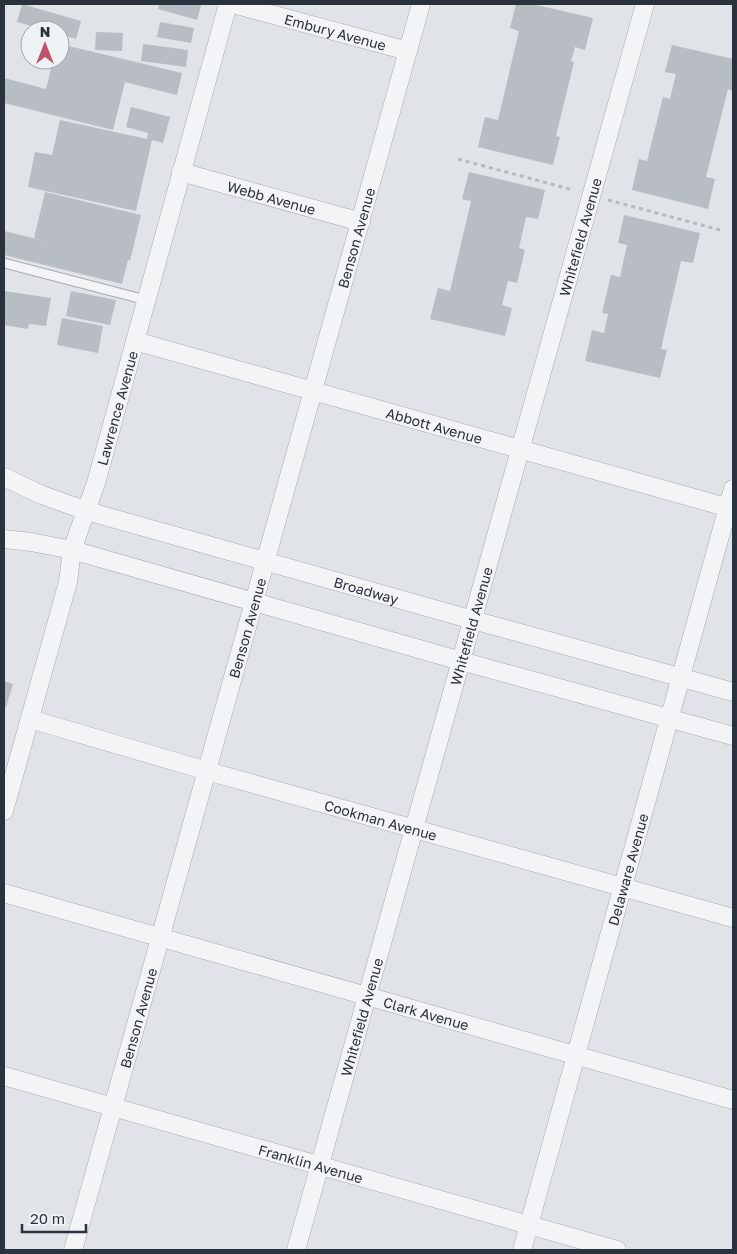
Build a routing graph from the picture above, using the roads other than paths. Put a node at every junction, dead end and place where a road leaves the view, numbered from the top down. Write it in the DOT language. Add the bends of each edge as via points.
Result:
graph roads {
  1 [pos="228,4"];
  2 [pos="233,4"];
  3 [pos="421,4"];
  4 [pos="645,4"];
  5 [pos="408,51"];
  6 [pos="181,172"];
  7 [pos="361,222"];
  8 [pos="4,263"];
  9 [pos="146,300"];
  10 [pos="135,341"];
  11 [pos="314,392"];
  12 [pos="519,449"];
  13 [pos="4,477"];
  14 [pos="733,490"];
  15 [pos="731,509"];
  16 [pos="88,511"];
  17 [pos="4,539"];
  18 [pos="72,550"];
  19 [pos="265,561"];
  20 [pos="254,602"];
  21 [pos="473,620"];
  22 [pos="460,661"];
  23 [pos="681,677"];
  24 [pos="733,692"];
  25 [pos="670,718"];
  26 [pos="30,719"];
  27 [pos="733,736"];
  28 [pos="207,771"];
  29 [pos="4,811"];
  30 [pos="415,828"];
  31 [pos="622,887"];
  32 [pos="4,893"];
  33 [pos="733,918"];
  34 [pos="161,938"];
  35 [pos="367,997"];
  36 [pos="576,1054"];
  37 [pos="4,1076"];
  38 [pos="733,1100"];
  39 [pos="114,1108"];
  40 [pos="320,1167"];
  41 [pos="528,1226"];
  42 [pos="73,1250"];
  43 [pos="296,1250"];
  44 [pos="522,1250"];
  45 [pos="617,1250"];
  1 -- 6 [label="street, Lawrence Avenue"];
  2 -- 5 [label="street, Embury Avenue"];
  3 -- 5 [label="street, Benson Avenue"];
  4 -- 12 [label="street, Whitefield Avenue"];
  5 -- 7 [label="street, Benson Avenue"];
  6 -- 7 [label="street, Webb Avenue"];
  6 -- 9 [label="street, Lawrence Avenue"];
  7 -- 11 [label="street, Benson Avenue"];
  8 -- 9 [label="lane"];
  9 -- 10 [label="street, Lawrence Avenue"];
  10 -- 11 [label="street, Abbott Avenue"];
  10 -- 16 [label="street, Lawrence Avenue"];
  11 -- 12 [label="street, Abbott Avenue"];
  11 -- 19 [label="street, Benson Avenue"];
  12 -- 15 [label="street, Abbott Avenue"];
  12 -- 21 [label="street, Whitefield Avenue"];
  13 -- 16 [label="street, Broadway"];
  14 -- 15 [label="street, Delaware Avenue"];
  15 -- 23 [label="street, Delaware Avenue"];
  16 -- 18 [label="street, Lawrence Avenue"];
  16 -- 19 [label="street, Broadway"];
  17 -- 18 [label="street"];
  18 -- 20 [label="street"];
  18 -- 26 [label="street, Lawrence Avenue" via="68,582"];
  19 -- 20 [label="street, Benson Avenue"];
  19 -- 21 [label="street, Broadway"];
  20 -- 22 [label="street"];
  20 -- 28 [label="street, Benson Avenue"];
  21 -- 22 [label="street, Whitefield Avenue"];
  21 -- 23 [label="street, Broadway"];
  22 -- 25 [label="street"];
  22 -- 30 [label="street, Whitefield Avenue"];
  23 -- 24 [label="street, Broadway"];
  23 -- 25 [label="street, Delaware Avenue"];
  25 -- 27 [label="street"];
  25 -- 31 [label="street, Delaware Avenue"];
  26 -- 28 [label="street, Cookman Avenue"];
  26 -- 29 [label="street, Lawrence Avenue"];
  28 -- 30 [label="street, Cookman Avenue"];
  28 -- 34 [label="street, Benson Avenue"];
  30 -- 31 [label="street, Cookman Avenue"];
  30 -- 35 [label="street, Whitefield Avenue"];
  31 -- 33 [label="street, Cookman Avenue"];
  31 -- 36 [label="street, Delaware Avenue"];
  32 -- 34 [label="street, Clark Avenue"];
  34 -- 35 [label="street, Clark Avenue"];
  34 -- 39 [label="street, Benson Avenue"];
  35 -- 36 [label="street, Clark Avenue"];
  35 -- 40 [label="street, Whitefield Avenue"];
  36 -- 38 [label="street, Clark Avenue"];
  36 -- 41 [label="street, Delaware Avenue"];
  37 -- 39 [label="street, Franklin Avenue"];
  39 -- 40 [label="street, Franklin Avenue"];
  39 -- 42 [label="street, Benson Avenue"];
  40 -- 41 [label="street, Franklin Avenue"];
  40 -- 43 [label="street, Whitefield Avenue"];
  41 -- 44 [label="street, Delaware Avenue"];
  41 -- 45 [label="street, Franklin Avenue"];
}
